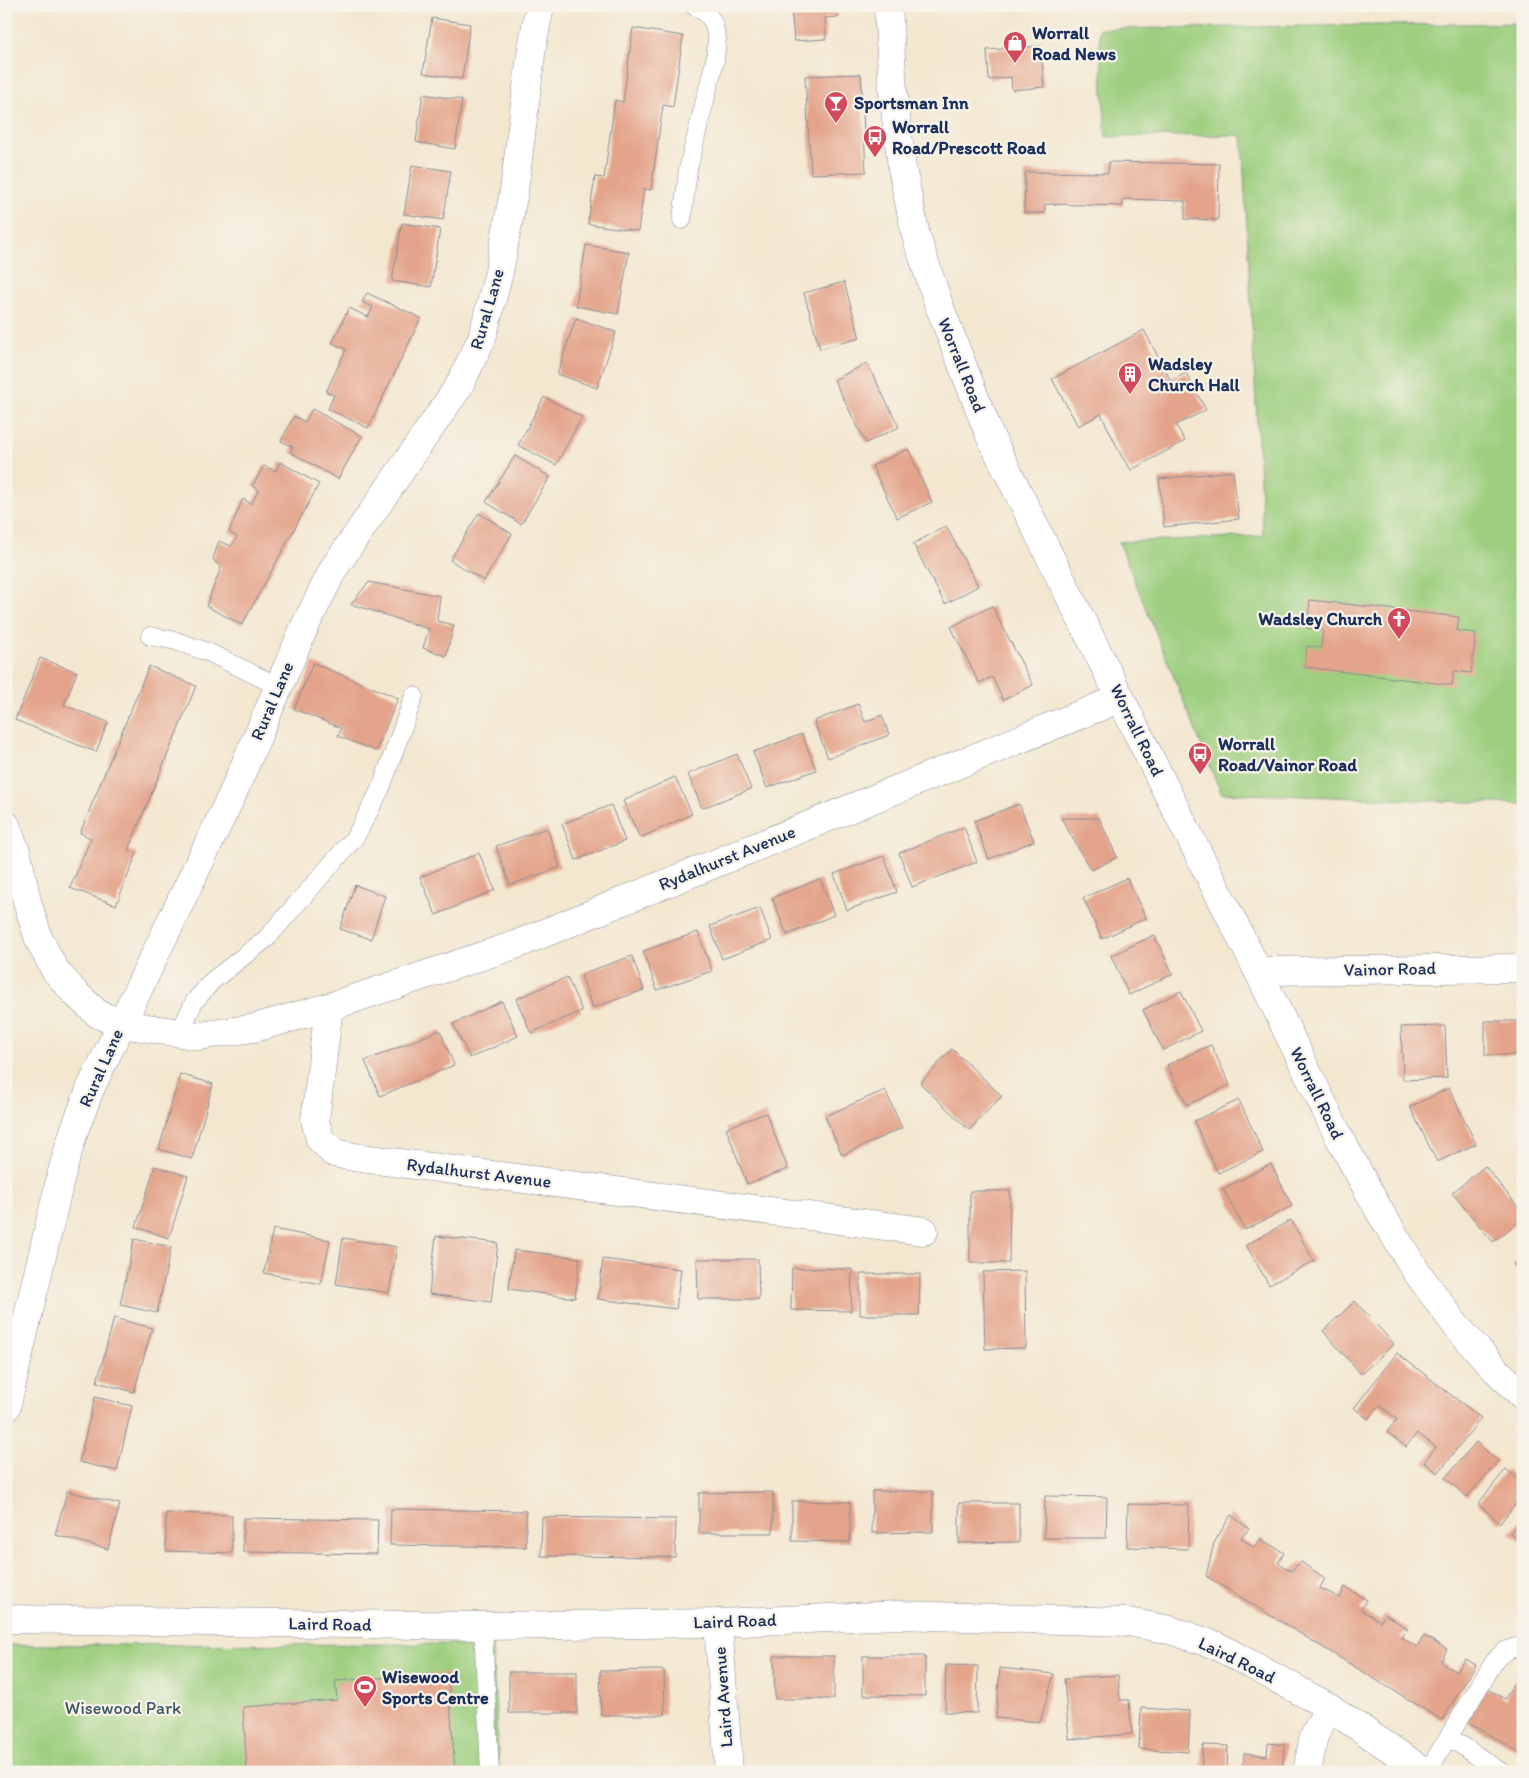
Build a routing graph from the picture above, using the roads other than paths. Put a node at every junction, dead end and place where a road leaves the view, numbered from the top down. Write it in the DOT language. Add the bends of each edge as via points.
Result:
graph roads {
  1 [pos="540,6"];
  2 [pos="694,6"];
  3 [pos="888,6"];
  4 [pos="682,220"];
  5 [pos="150,636"];
  6 [pos="278,686"];
  7 [pos="414,696"];
  8 [pos="1121,698"];
  9 [pos="6,825"];
  10 [pos="12,857"];
  11 [pos="1523,968"];
  12 [pos="1258,971"];
  13 [pos="329,1007"];
  14 [pos="122,1024"];
  15 [pos="179,1034"];
  16 [pos="924,1232"];
  17 [pos="1523,1396"];
  18 [pos="6,1408"];
  19 [pos="6,1619"];
  20 [pos="718,1622"];
  21 [pos="483,1626"];
  22 [pos="1523,1651"];
  23 [pos="1329,1707"];
  24 [pos="1449,1737"];
  25 [pos="490,1772"];
  26 [pos="729,1772"];
  27 [pos="1307,1772"];
  28 [pos="1426,1772"];
  29 [pos="1502,1772"];
  1 -- 6 [label="street, Rural Lane" via="514,190 499,272 482,338 460,386 334,568"];
  2 -- 4 [label="lane" via="713,22 717,39 715,60 688,169"];
  3 -- 8 [label="street, Worrall Road" via="902,168 916,236 940,308 990,436"];
  5 -- 6 [label="lane" via="210,653"];
  6 -- 14 [label="street, Rural Lane" via="232,795"];
  7 -- 15 [label="lane" via="381,788 356,836 267,938 212,981 194,1002"];
  8 -- 12 [label="street, Worrall Road"];
  8 -- 13 [label="street, Rydalhurst Avenue" via="515,944"];
  9 -- 10 [label="street, Rydalhurst Avenue"];
  10 -- 14 [label="street, Rydalhurst Avenue" via="39,940 55,970 98,1014"];
  11 -- 12 [label="street, Vainor Road"];
  12 -- 17 [label="street, Worrall Road" via="1339,1137 1416,1271 1456,1327"];
  13 -- 15 [label="street, Rydalhurst Avenue" via="254,1028 199,1036"];
  13 -- 16 [label="street, Rydalhurst Avenue" via="315,1120 320,1139 334,1153"];
  14 -- 15 [label="street, Rydalhurst Avenue"];
  14 -- 18 [label="street, Rural Lane" via="74,1131 49,1221"];
  19 -- 21 [label="street, Laird Road"];
  20 -- 21 [label="street, Laird Road"];
  20 -- 23 [label="street, Laird Road" via="898,1615 1128,1622 1170,1630 1215,1645"];
  20 -- 26 [label="street, Laird Avenue"];
  21 -- 25 [label="lane"];
  22 -- 24 [label="lane" via="1516,1648 1505,1651 1496,1659"];
  23 -- 27 [label="street" via="1314,1736"];
  23 -- 28 [label="street, Laird Road"];
  24 -- 28 [label="lane"];
  24 -- 29 [label="lane"];
}
